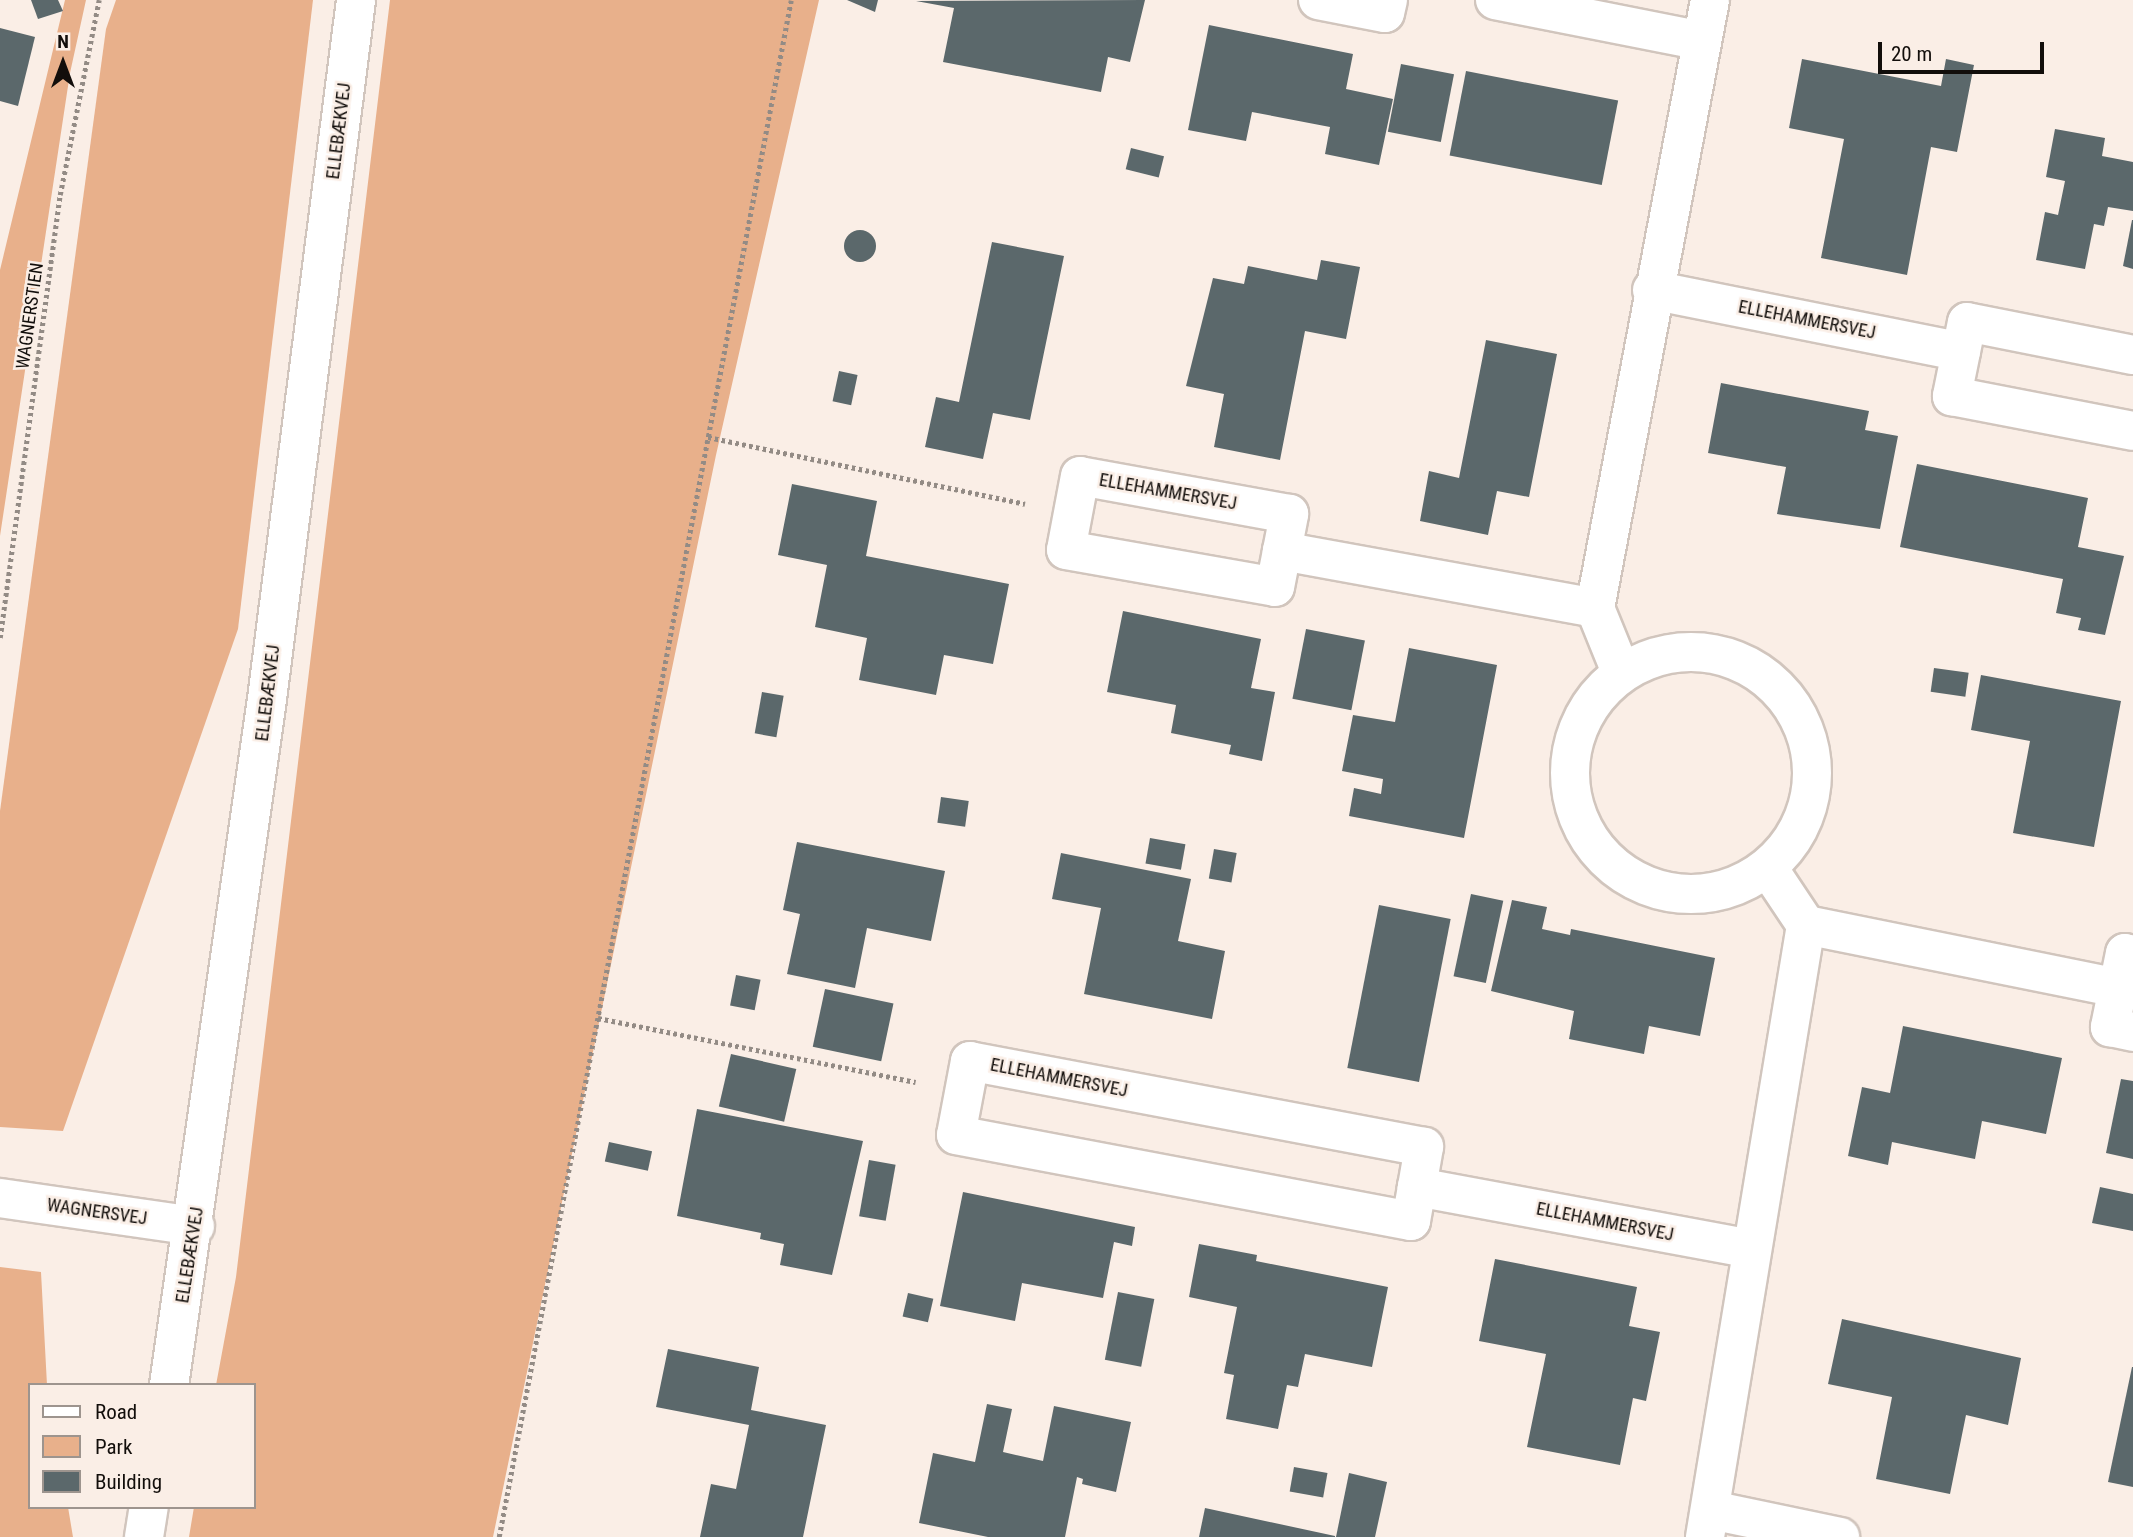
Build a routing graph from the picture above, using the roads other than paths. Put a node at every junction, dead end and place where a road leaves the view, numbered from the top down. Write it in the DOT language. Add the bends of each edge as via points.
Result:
graph roads {
  1 [pos="356,0"];
  2 [pos="1318,0"];
  3 [pos="1388,0"];
  4 [pos="1495,0"];
  5 [pos="1710,0"];
  6 [pos="1702,41"];
  7 [pos="1652,290"];
  8 [pos="1961,352"];
  9 [pos="2133,355"];
  10 [pos="2133,431"];
  11 [pos="1282,551"];
  12 [pos="1595,608"];
  13 [pos="1621,672"];
  14 [pos="1768,868"];
  15 [pos="1807,925"];
  16 [pos="2126,972"];
  17 [pos="2133,1032"];
  18 [pos="1417,1187"];
  19 [pos="0,1198"];
  20 [pos="195,1226"];
  21 [pos="1751,1249"];
  22 [pos="169,1383"];
  23 [pos="149,1509"];
  24 [pos="1708,1524"];
  25 [pos="144,1537"];
  26 [pos="1840,1537"];
  1 -- 20 [label="street, ELLEBÆKVEJ"];
  2 -- 3 [label="street" via="1385,13"];
  4 -- 6 [label="street"];
  5 -- 6 [label="street"];
  6 -- 7 [label="street"];
  7 -- 8 [label="street, ELLEHAMMERSVEJ"];
  7 -- 12 [label="street"];
  8 -- 9 [label="street" via="1967,322"];
  8 -- 10 [label="street" via="1952,396"];
  11 -- 11 [label="street, ELLEHAMMERSVEJ" via="1275,587 1066,550 1080,476 1289,514"];
  11 -- 12 [label="street"];
  12 -- 13 [label="street"];
  13 -- 14 [label="street" via="1664,654 1711,653 1754,668 1788,700 1809,742 1812,788 1798,833"];
  13 -- 14 [label="street" via="1587,707 1570,753 1572,802 1592,846 1629,879 1675,894 1725,891"];
  14 -- 15 [label="street"];
  15 -- 16 [label="street"];
  15 -- 21 [label="street"];
  16 -- 17 [label="street" via="2110,1027"];
  18 -- 18 [label="street, ELLEHAMMERSVEJ" via="1410,1221 956,1135 970,1061 1424,1147"];
  18 -- 21 [label="street, ELLEHAMMERSVEJ"];
  19 -- 20 [label="street, WAGNERSVEJ"];
  20 -- 22 [label="street, ELLEBÆKVEJ"];
  21 -- 24 [label="street"];
  23 -- 25 [label="street"];
  24 -- 26 [label="street"];
}
